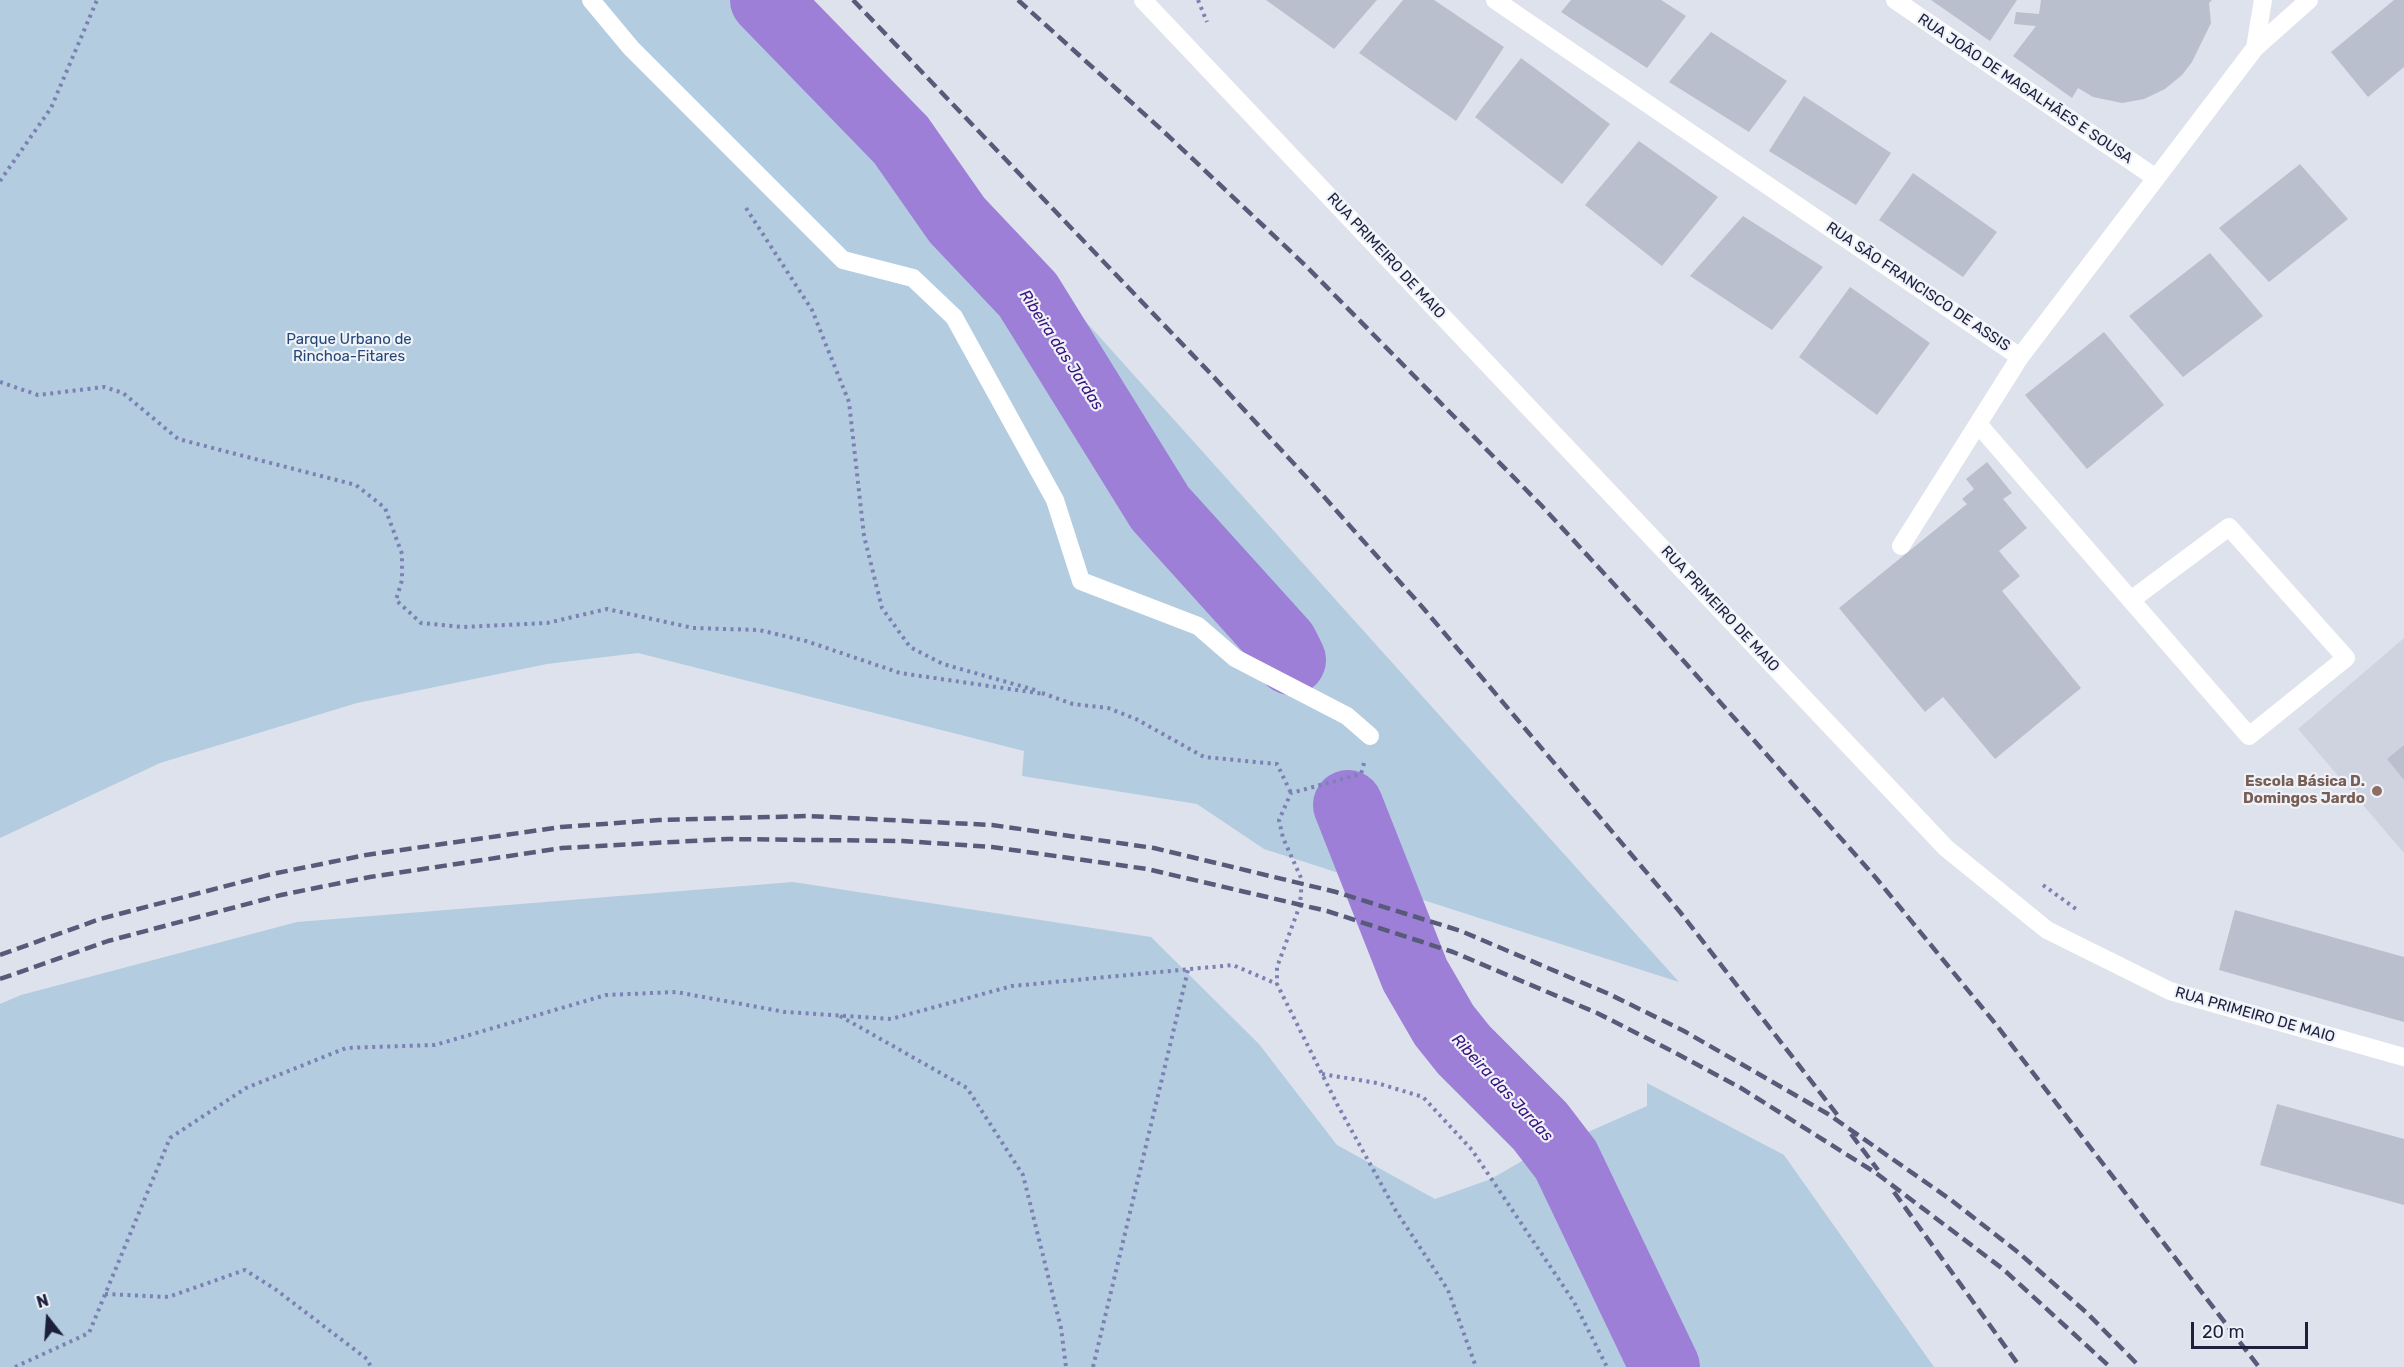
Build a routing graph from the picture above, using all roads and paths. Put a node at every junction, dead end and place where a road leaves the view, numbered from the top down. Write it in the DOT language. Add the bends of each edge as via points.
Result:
graph roads {
  1 [pos="97,0"];
  2 [pos="591,0"];
  3 [pos="1143,0"];
  4 [pos="1495,0"];
  5 [pos="1895,0"];
  6 [pos="2263,0"];
  7 [pos="2309,0"];
  8 [pos="2255,48"];
  9 [pos="2156,178"];
  10 [pos="0,181"];
  11 [pos="743,203"];
  12 [pos="2020,357"];
  13 [pos="0,382"];
  14 [pos="1978,424"];
  15 [pos="1900,546"];
  16 [pos="2131,600"];
  17 [pos="1044,694"];
  18 [pos="1370,736"];
  19 [pos="1291,793"];
  20 [pos="2041,884"];
  21 [pos="2079,911"];
  22 [pos="1188,970"];
  23 [pos="1277,984"];
  24 [pos="839,1015"];
  25 [pos="2404,1057"];
  26 [pos="1322,1074"];
  27 [pos="105,1294"];
  28 [pos="15,1367"];
  29 [pos="371,1367"];
  30 [pos="1066,1367"];
  31 [pos="1093,1367"];
  32 [pos="1476,1367"];
  33 [pos="1606,1367"];
  1 -- 10 [label="path" via="51,108"];
  2 -- 18 [label="street" via="631,48 843,260 914,278 954,317 1055,500 1081,581 1198,626 1235,658 1347,716"];
  3 -- 25 [label="street, RUA PRIMEIRO DE MAIO" via="1946,848 2047,930 2170,991"];
  4 -- 12 [label="street, RUA SÃO FRANCISCO DE ASSIS"];
  5 -- 9 [label="street, RUA JOÃO DE MAGALHÃES E SOUSA"];
  6 -- 8 [label="street, RUA SÃO FRANCISCO DE ASSIS"];
  7 -- 8 [label="street, RUA SÃO FRANCISCO DE ASSIS"];
  8 -- 9 [label="street, RUA SÃO FRANCISCO DE ASSIS"];
  9 -- 12 [label="street, RUA SÃO FRANCISCO DE ASSIS"];
  11 -- 17 [label="path" via="812,310 849,402 864,536 882,608 910,647 943,664"];
  12 -- 14 [label="street"];
  13 -- 17 [label="path" via="38,395 104,387 123,393 178,440 356,485 385,508 402,554 402,580 396,600 421,623 463,627 548,623 608,609 693,627 759,630 806,641 900,673"];
  14 -- 15 [label="street"];
  14 -- 16 [label="street"];
  16 -- 16 [label="street" via="2249,736 2346,658 2229,527"];
  17 -- 19 [label="path" via="1073,704 1107,708 1136,719 1204,757 1276,764"];
  18 -- 19 [label="path" via="1361,774"];
  19 -- 23 [label="path" via="1279,820 1302,880 1300,905 1277,967"];
  20 -- 21 [label="path"];
  22 -- 23 [label="path" via="1233,965"];
  22 -- 24 [label="path" via="1012,986 891,1019"];
  22 -- 31 [label="path"];
  23 -- 26 [label="path"];
  24 -- 27 [label="path" via="785,1012 676,992 606,995 435,1045 346,1048 246,1088 170,1138"];
  24 -- 30 [label="path" via="967,1088 1023,1175 1061,1328"];
  26 -- 32 [label="path" via="1396,1212 1448,1290"];
  26 -- 33 [label="path" via="1377,1083 1423,1097 1479,1160 1574,1302"];
  27 -- 28 [label="path" via="89,1333"];
  27 -- 29 [label="path" via="168,1297 245,1270 367,1359"];
}
